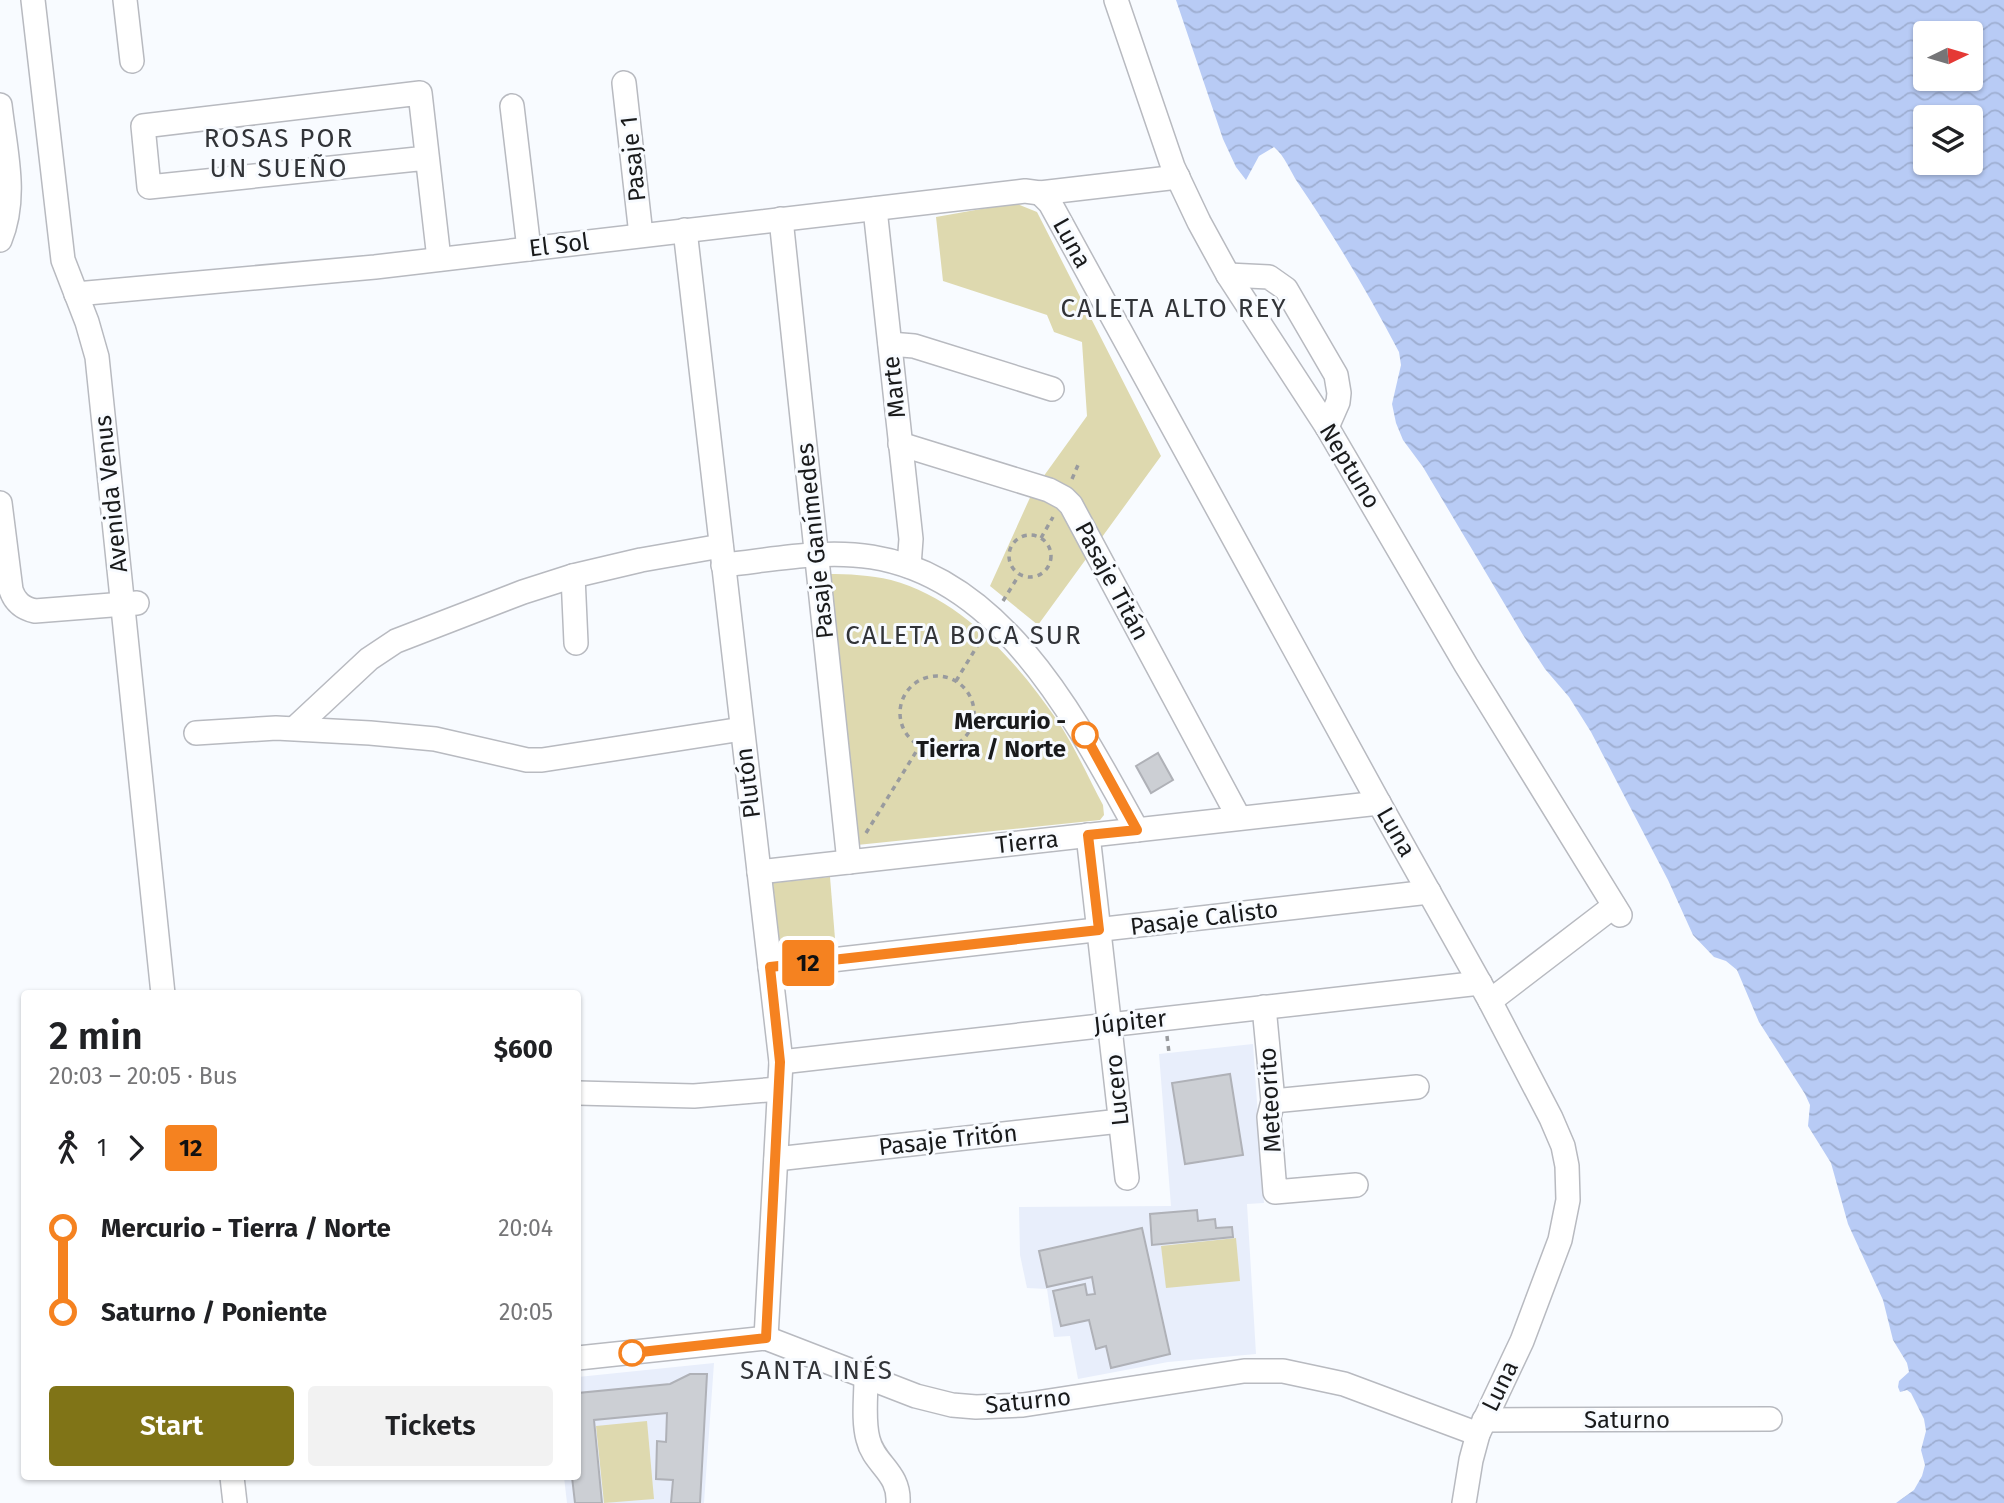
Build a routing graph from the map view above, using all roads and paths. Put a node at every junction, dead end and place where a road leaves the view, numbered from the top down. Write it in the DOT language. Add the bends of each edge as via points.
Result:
graph roads {
  1 [pos="33,0"];
  2 [pos="48,0"];
  3 [pos="125,0"];
  4 [pos="1116,0"];
  5 [pos="132,61"];
  6 [pos="625,83"];
  7 [pos="0,105"];
  8 [pos="512,106"];
  9 [pos="427,158"];
  10 [pos="1178,177"];
  11 [pos="1040,193"];
  12 [pos="876,209"];
  13 [pos="781,219"];
  14 [pos="685,230"];
  15 [pos="641,235"];
  16 [pos="0,240"];
  17 [pos="528,248"];
  18 [pos="439,259"];
  19 [pos="1228,275"];
  20 [pos="84,293"];
  21 [pos="890,344"];
  22 [pos="1052,388"];
  23 [pos="1327,427"];
  24 [pos="900,444"];
  25 [pos="0,503"];
  26 [pos="1046,543"];
  27 [pos="817,555"];
  28 [pos="722,556"];
  29 [pos="909,566"];
  30 [pos="573,576"];
  31 [pos="130,603"];
  32 [pos="576,643"];
  33 [pos="295,728"];
  34 [pos="742,729"];
  35 [pos="196,733"];
  36 [pos="919,747"];
  37 [pos="1379,803"];
  38 [pos="1239,818"];
  39 [pos="1137,830"];
  40 [pos="1088,835"];
  41 [pos="849,862"];
  42 [pos="759,872"];
  43 [pos="1429,892"];
  44 [pos="1099,930"];
  45 [pos="770,967"];
  46 [pos="163,990"];
  47 [pos="178,990"];
  48 [pos="1485,992"];
  49 [pos="1264,1007"];
  50 [pos="1110,1024"];
  51 [pos="780,1062"];
  52 [pos="1418,1087"];
  53 [pos="779,1089"];
  54 [pos="581,1093"];
  55 [pos="1273,1101"];
  56 [pos="1120,1121"];
  57 [pos="776,1159"];
  58 [pos="1127,1178"];
  59 [pos="1356,1185"];
  60 [pos="766,1338"];
  61 [pos="581,1359"];
  62 [pos="866,1378"];
  63 [pos="1770,1419"];
  64 [pos="1481,1427"];
  65 [pos="217,1480"];
  66 [pos="232,1480"];
  67 [pos="220,1503"];
  68 [pos="235,1503"];
  69 [pos="898,1503"];
  70 [pos="1464,1503"];
  1 -- 20 [label="street, Avenida Venus" via="63,260"];
  2 -- 20 [label="street, Avenida Venus"];
  3 -- 5 [label="street"];
  4 -- 10 [label="street, Neptuno"];
  6 -- 15 [label="street, Pasaje 1"];
  7 -- 16 [label="street" via="10,186 8,218"];
  8 -- 17 [label="street"];
  9 -- 9 [label="street" via="420,93 143,126 149,187"];
  9 -- 18 [label="street"];
  10 -- 11 [label="street, El Sol"];
  10 -- 19 [label="street, Neptuno"];
  11 -- 12 [label="street, El Sol"];
  11 -- 37 [label="street, Luna" via="1051,203"];
  12 -- 13 [label="street, El Sol"];
  12 -- 21 [label="street, Marte"];
  13 -- 14 [label="street, El Sol"];
  13 -- 27 [label="street, Pasaje Ganímedes"];
  14 -- 15 [label="street, El Sol"];
  14 -- 28 [label="street, Plutón"];
  15 -- 17 [label="street, El Sol"];
  17 -- 18 [label="street, El Sol"];
  18 -- 20 [label="street, El Sol"];
  19 -- 23 [label="street, Neptuno"];
  19 -- 23 [label="street" via="1269,277 1286,289 1336,375 1338,402"];
  20 -- 31 [label="street, Avenida Venus" via="104,330 111,368"];
  21 -- 22 [label="street" via="915,346"];
  21 -- 24 [label="street, Marte"];
  23 -- 48 [label="street, Neptuno" via="1617,911"];
  24 -- 29 [label="street, Marte" via="911,539"];
  24 -- 38 [label="street, Pasaje Titán" via="1049,490 1071,505"];
  25 -- 31 [label="street" via="10,590 17,603 35,611"];
  26 -- 26 [label="path" via="1034,536 1016,540 1009,557 1016,572 1029,578 1043,573 1051,556"];
  27 -- 28 [label="street"];
  27 -- 29 [label="street" via="872,557"];
  27 -- 41 [label="street, Pasaje Ganímedes"];
  28 -- 30 [label="street" via="641,560"];
  28 -- 34 [label="street, Plutón"];
  29 -- 39 [label="street" via="974,603 1024,654 1082,731"];
  30 -- 32 [label="street"];
  30 -- 33 [label="street" via="385,647"];
  31 -- 46 [label="street, Avenida Venus"];
  31 -- 47 [label="street, Avenida Venus"];
  33 -- 34 [label="street" via="435,739 527,760"];
  33 -- 35 [label="street"];
  34 -- 42 [label="street, Plutón"];
  36 -- 36 [label="path" via="950,749 972,727 970,696 956,681 935,676 907,691 901,721 904,732"];
  36 -- 41 [label="path"];
  37 -- 38 [label="street, Tierra"];
  37 -- 43 [label="street, Luna"];
  38 -- 39 [label="street, Tierra"];
  39 -- 40 [label="street, Tierra"];
  40 -- 41 [label="street, Tierra"];
  40 -- 44 [label="street, Lucero"];
  41 -- 42 [label="street, Tierra"];
  42 -- 45 [label="street, Plutón"];
  43 -- 44 [label="street, Pasaje Calisto"];
  43 -- 48 [label="street, Luna"];
  44 -- 45 [label="street, Pasaje Calisto"];
  44 -- 50 [label="street, Lucero"];
  45 -- 51 [label="street, Plutón"];
  48 -- 49 [label="street, Júpiter"];
  48 -- 64 [label="street, Luna" via="1558,1132 1568,1200 1560,1240"];
  49 -- 50 [label="street, Júpiter"];
  49 -- 55 [label="street, Meteorito"];
  50 -- 51 [label="street, Júpiter"];
  50 -- 56 [label="street, Lucero"];
  51 -- 53 [label="street, Plutón"];
  52 -- 55 [label="street"];
  53 -- 54 [label="street" via="694,1096"];
  53 -- 57 [label="street, Plutón"];
  55 -- 59 [label="street, Meteorito" via="1268,1112 1275,1192"];
  56 -- 57 [label="street, Pasaje Tritón"];
  56 -- 58 [label="street, Lucero"];
  57 -- 60 [label="street, Plutón"];
  60 -- 61 [label="street, Saturno"];
  60 -- 62 [label="street, Saturno"];
  62 -- 64 [label="street, Saturno" via="934,1401 999,1407 1224,1374 1283,1371 1324,1378"];
  62 -- 69 [label="street" via="867,1438 897,1484"];
  63 -- 64 [label="street, Saturno"];
  64 -- 70 [label="street, Luna"];
  65 -- 67 [label="street"];
  66 -- 68 [label="street"];
}
